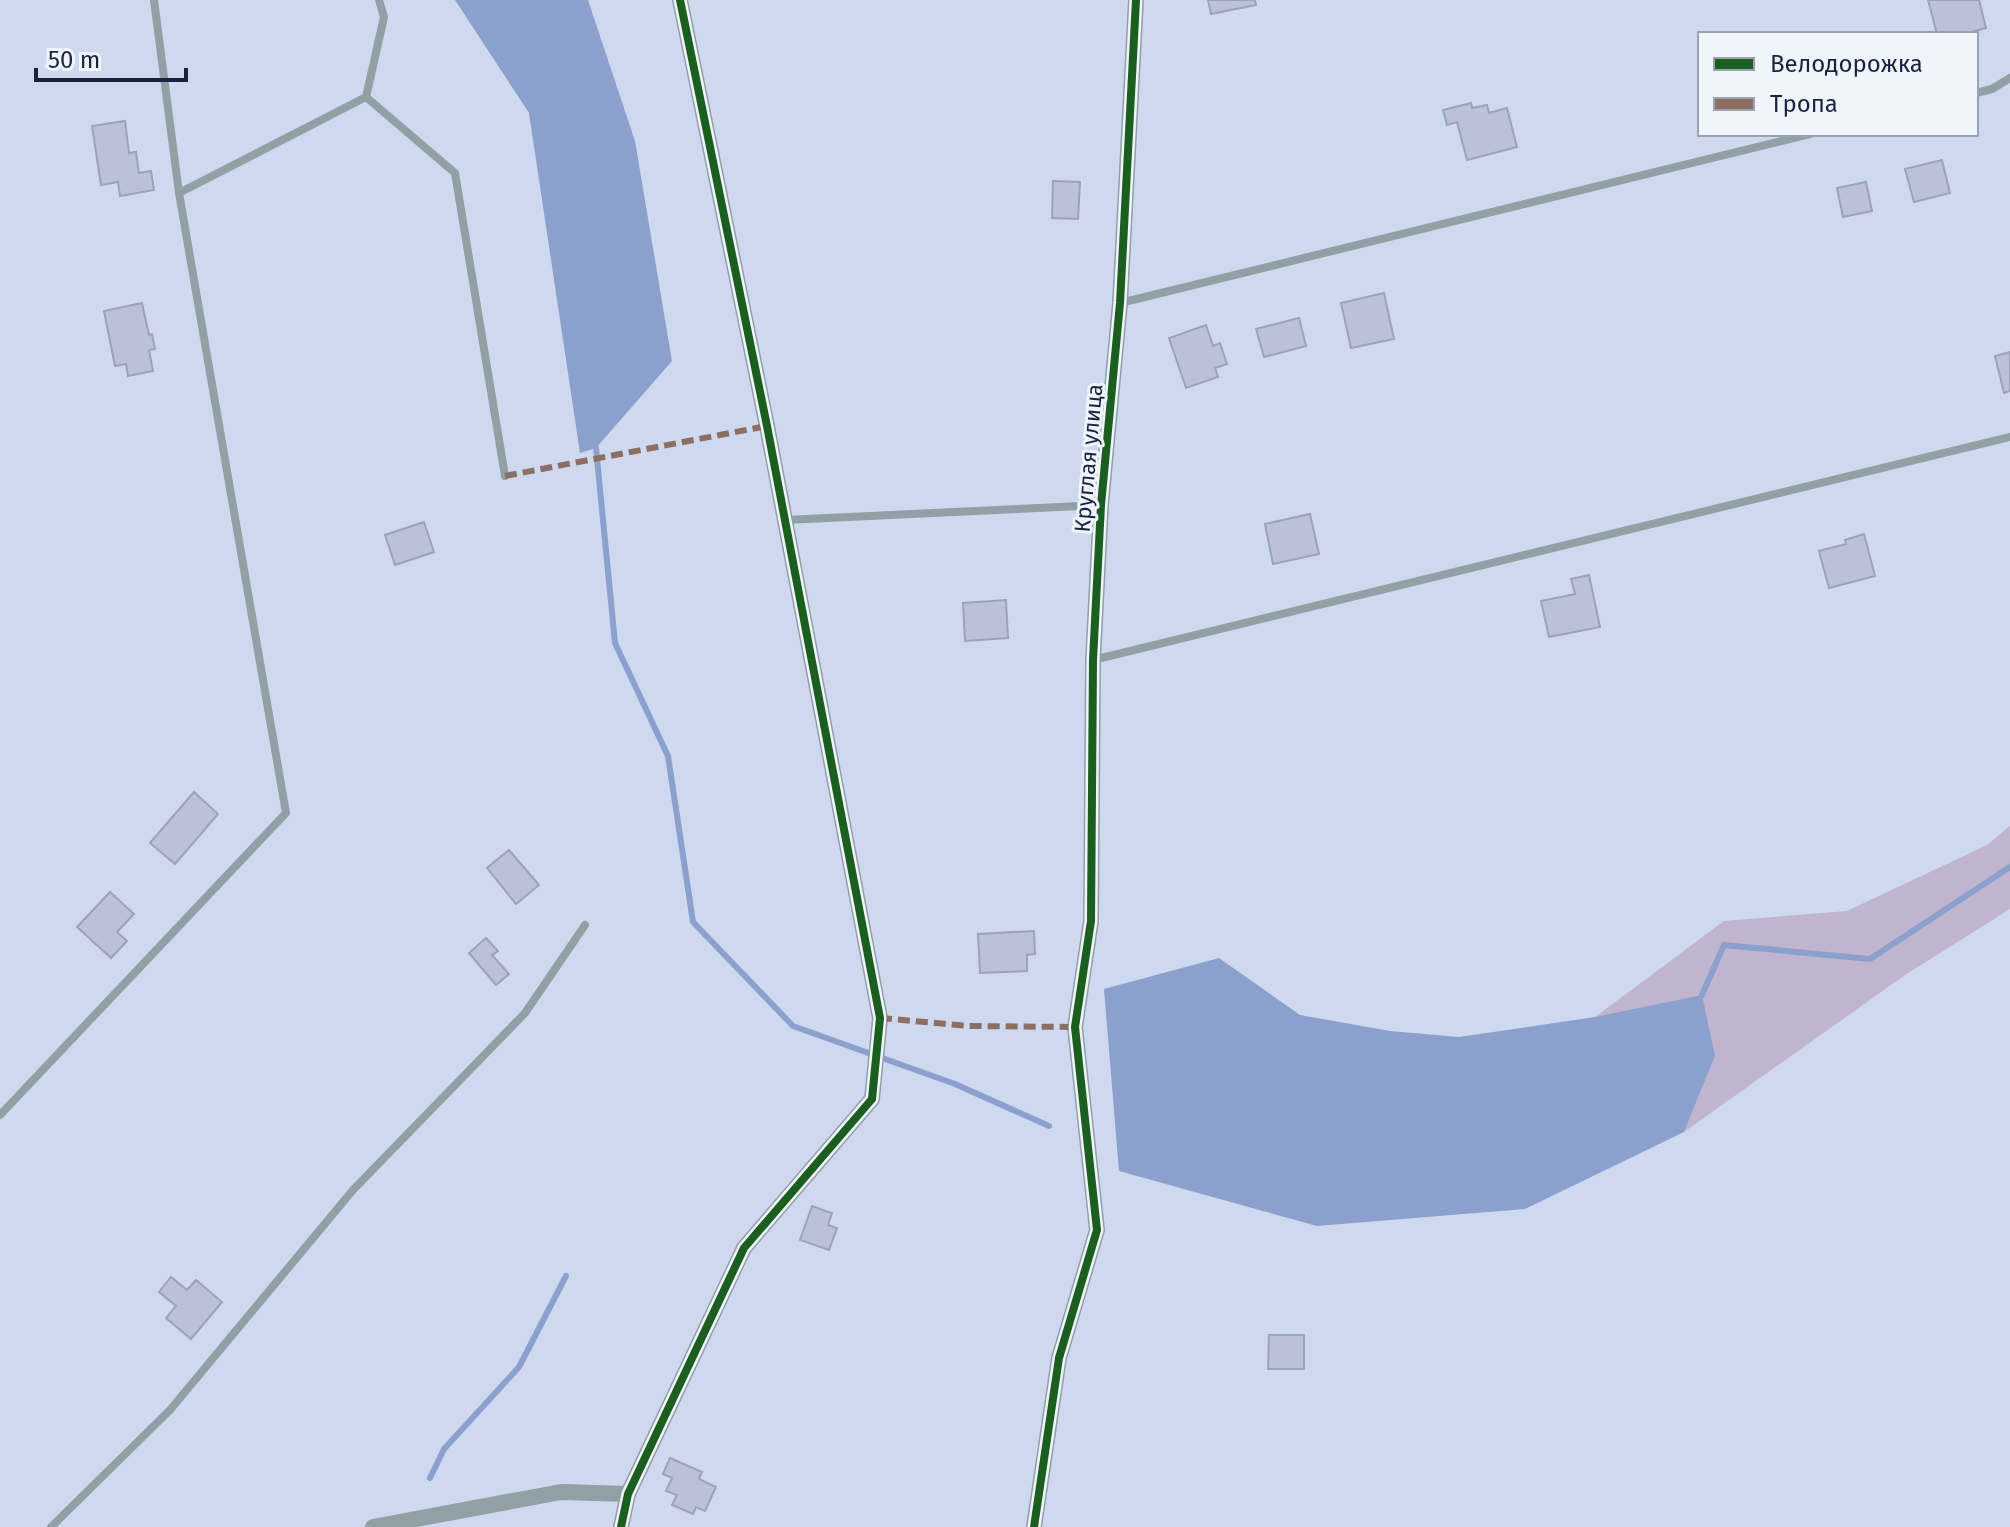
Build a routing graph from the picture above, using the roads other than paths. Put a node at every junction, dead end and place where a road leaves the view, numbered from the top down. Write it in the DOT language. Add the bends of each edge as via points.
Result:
graph roads {
  1 [pos="154,0"];
  2 [pos="379,0"];
  3 [pos="680,0"];
  4 [pos="1136,0"];
  5 [pos="2010,78"];
  6 [pos="1978,92"];
  7 [pos="366,97"];
  8 [pos="1802,136"];
  9 [pos="179,193"];
  10 [pos="1120,303"];
  11 [pos="2010,437"];
  12 [pos="505,476"];
  13 [pos="1101,505"];
  14 [pos="784,521"];
  15 [pos="1093,660"];
  16 [pos="585,925"];
  17 [pos="0,1115"];
  18 [pos="628,1494"];
  19 [pos="51,1527"];
  20 [pos="373,1527"];
  21 [pos="621,1527"];
  22 [pos="1034,1527"];
  1 -- 9 [label="lane"];
  2 -- 7 [label="lane" via="384,17"];
  3 -- 14 [label="street"];
  4 -- 10 [label="street, Круглая улица"];
  5 -- 6 [label="lane"];
  7 -- 9 [label="lane"];
  7 -- 12 [label="lane" via="455,173"];
  8 -- 10 [label="lane"];
  9 -- 17 [label="lane" via="286,813"];
  10 -- 13 [label="street, Круглая улица"];
  11 -- 15 [label="lane"];
  13 -- 14 [label="lane"];
  13 -- 15 [label="street, Круглая улица"];
  14 -- 18 [label="street" via="880,1018 872,1099 744,1248"];
  15 -- 22 [label="street, Круглая улица" via="1091,921 1075,1027 1097,1230 1059,1358"];
  16 -- 19 [label="lane" via="525,1013 353,1190 170,1410"];
  18 -- 20 [label="street" via="561,1492"];
  18 -- 21 [label="street"];
}
